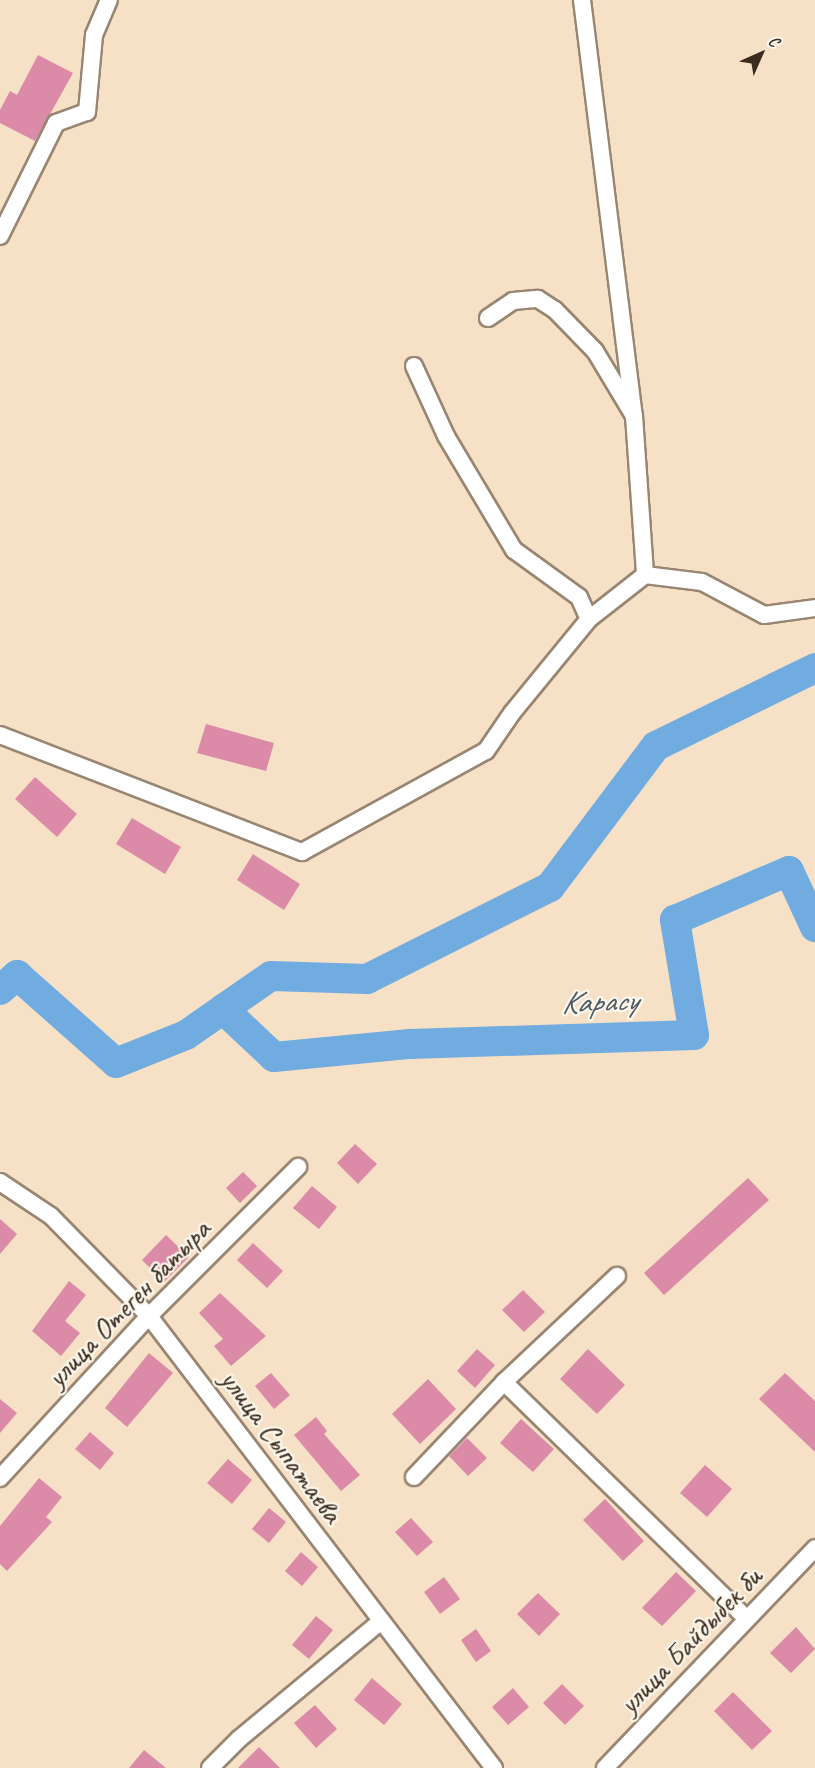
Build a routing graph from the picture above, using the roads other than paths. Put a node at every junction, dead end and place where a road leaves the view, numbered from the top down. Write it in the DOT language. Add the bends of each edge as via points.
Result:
graph roads {
  1 [pos="109,0"];
  2 [pos="582,0"];
  3 [pos="0,236"];
  4 [pos="488,318"];
  5 [pos="414,366"];
  6 [pos="634,416"];
  7 [pos="645,575"];
  8 [pos="815,608"];
  9 [pos="589,619"];
  10 [pos="0,735"];
  11 [pos="298,1167"];
  12 [pos="0,1182"];
  13 [pos="617,1276"];
  14 [pos="149,1316"];
  15 [pos="504,1382"];
  16 [pos="414,1477"];
  17 [pos="0,1478"];
  18 [pos="815,1548"];
  19 [pos="747,1619"];
  20 [pos="381,1621"];
  21 [pos="210,1768"];
  22 [pos="494,1768"];
  23 [pos="605,1768"];
  1 -- 3 [label="street" via="94,34 87,112 56,123"];
  2 -- 6 [label="street"];
  4 -- 6 [label="street" via="513,301 538,299 555,310 595,351"];
  5 -- 9 [label="street" via="446,436 514,550 579,597"];
  6 -- 7 [label="street"];
  7 -- 8 [label="street" via="702,582 764,615"];
  7 -- 9 [label="street"];
  9 -- 10 [label="street" via="486,751 302,852"];
  11 -- 14 [label="street, улица Отеген батыра"];
  12 -- 14 [label="street, улица Сыпатаева" via="51,1216"];
  13 -- 15 [label="street"];
  14 -- 17 [label="street, улица Отеген батыра"];
  14 -- 20 [label="street, улица Сыпатаева"];
  15 -- 16 [label="street"];
  15 -- 19 [label="street"];
  18 -- 19 [label="street, улица Байдыбек би"];
  19 -- 23 [label="street, улица Байдыбек би"];
  20 -- 21 [label="street" via="238,1739"];
  20 -- 22 [label="street, улица Сыпатаева"];
}
